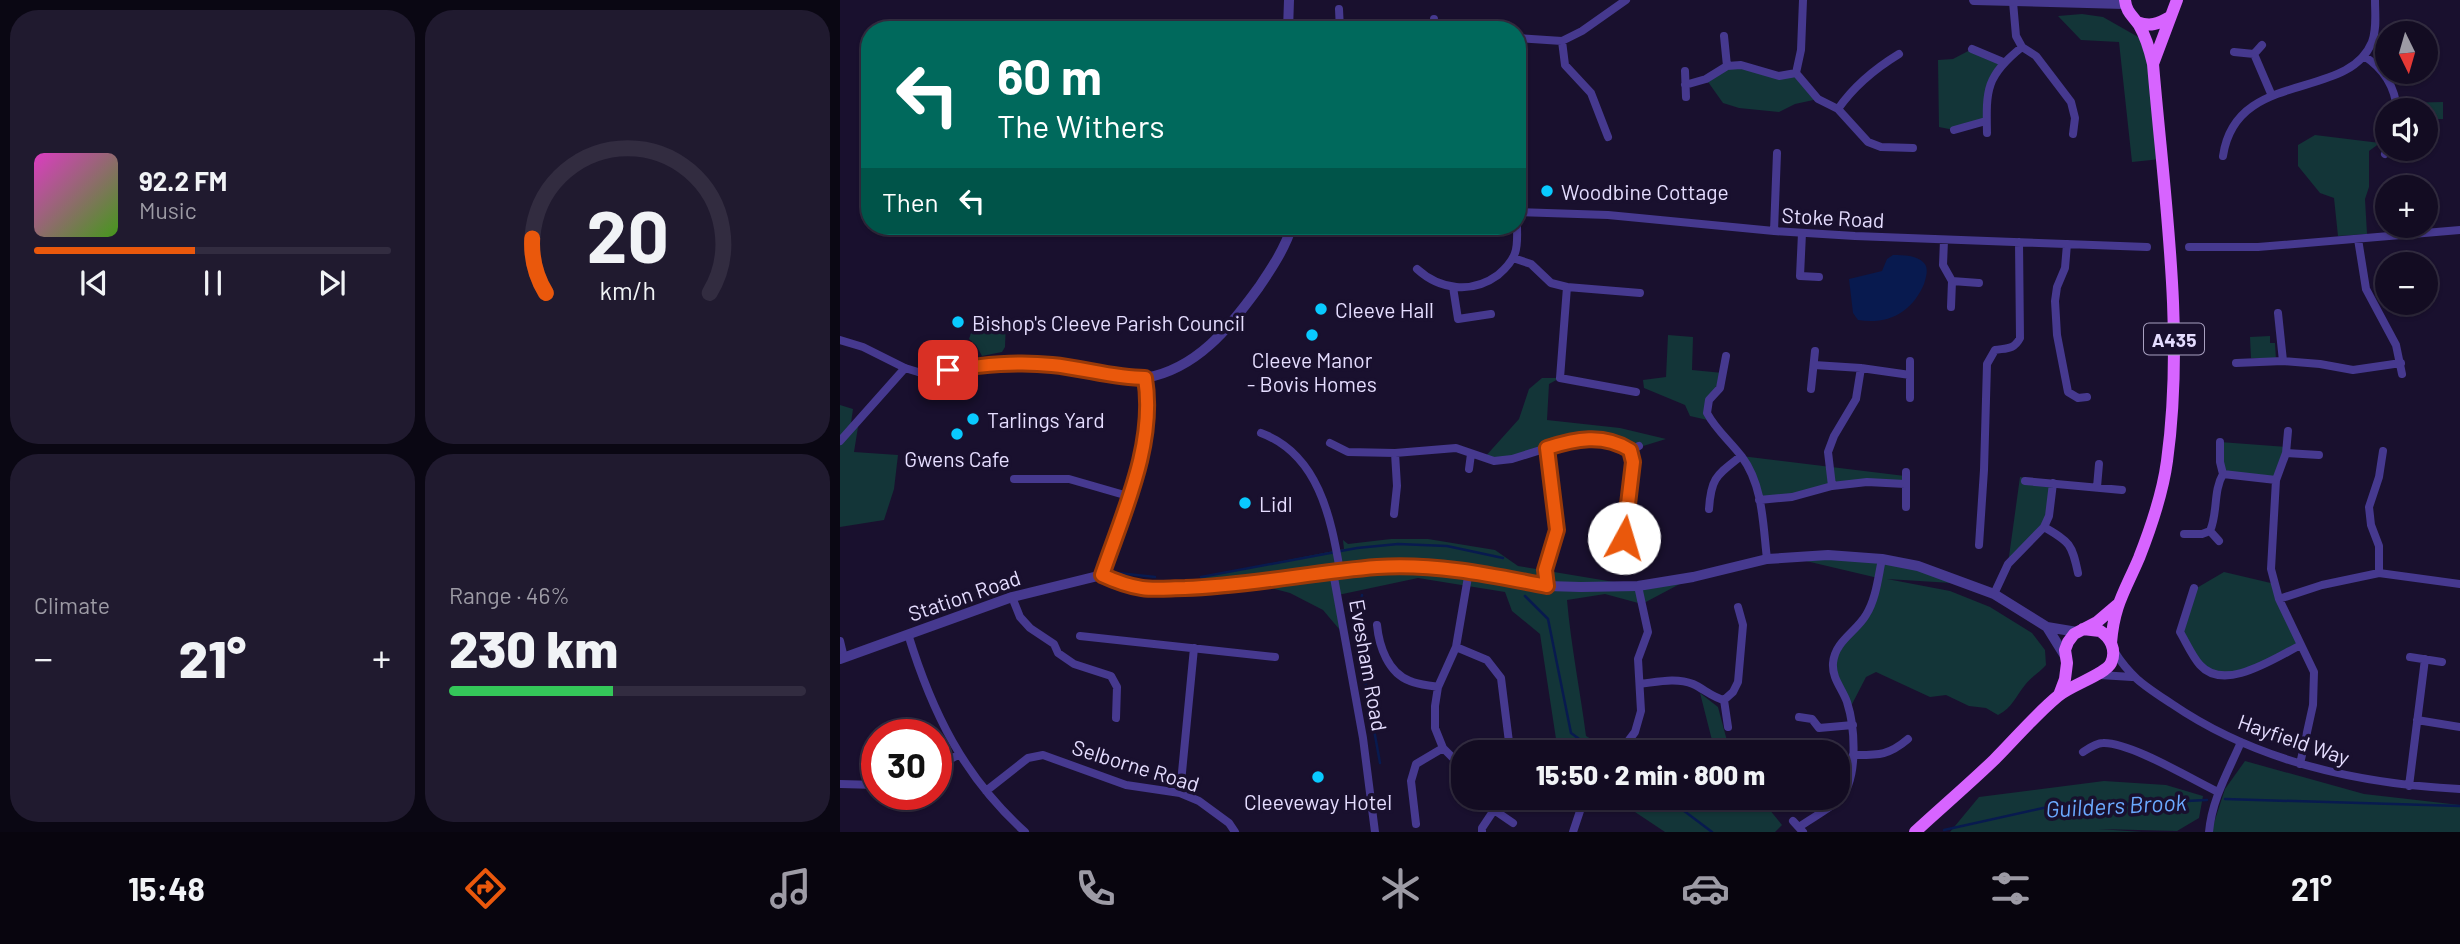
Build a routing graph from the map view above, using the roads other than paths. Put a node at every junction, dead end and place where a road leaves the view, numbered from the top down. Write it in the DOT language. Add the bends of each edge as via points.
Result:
graph roads {
  1 [pos="1289,0"];
  2 [pos="1626,0"];
  3 [pos="1803,0"];
  4 [pos="1974,0"];
  5 [pos="2177,0"];
  6 [pos="2375,0"];
  7 [pos="2013,2"];
  8 [pos="2124,2"];
  9 [pos="1339,9"];
  10 [pos="2170,17"];
  11 [pos="1288,21"];
  12 [pos="1340,21"];
  13 [pos="2137,22"];
  14 [pos="1724,36"];
  15 [pos="1526,39"];
  16 [pos="1562,41"];
  17 [pos="2262,45"];
  18 [pos="2022,47"];
  19 [pos="1972,49"];
  20 [pos="2234,52"];
  21 [pos="1899,54"];
  22 [pos="2254,54"];
  23 [pos="2364,56"];
  24 [pos="2003,62"];
  25 [pos="2153,64"];
  26 [pos="1727,66"];
  27 [pos="1685,71"];
  28 [pos="1796,73"];
  29 [pos="1685,85"];
  30 [pos="2272,96"];
  31 [pos="1686,97"];
  32 [pos="2396,98"];
  33 [pos="1838,108"];
  34 [pos="1986,121"];
  35 [pos="1954,130"];
  36 [pos="1987,133"];
  37 [pos="2073,134"];
  38 [pos="1608,137"];
  39 [pos="1913,148"];
  40 [pos="1777,153"];
  41 [pos="2223,156"];
  42 [pos="1526,212"];
  43 [pos="2460,230"];
  44 [pos="1774,231"];
  45 [pos="1802,233"];
  46 [pos="1288,235"];
  47 [pos="1517,235"];
  48 [pos="2358,239"];
  49 [pos="1944,240"];
  50 [pos="2019,242"];
  51 [pos="2067,244"];
  52 [pos="2147,247"];
  53 [pos="2189,247"];
  54 [pos="1513,258"];
  55 [pos="1417,269"];
  56 [pos="1819,277"];
  57 [pos="1952,281"];
  58 [pos="1979,283"];
  59 [pos="1454,287"];
  60 [pos="1567,288"];
  61 [pos="1640,293"];
  62 [pos="1951,307"];
  63 [pos="2278,313"];
  64 [pos="1491,314"];
  65 [pos="840,340"];
  66 [pos="1815,351"];
  67 [pos="1726,356"];
  68 [pos="1910,360"];
  69 [pos="2283,361"];
  70 [pos="2236,363"];
  71 [pos="2401,363"];
  72 [pos="1814,365"];
  73 [pos="905,368"];
  74 [pos="1861,368"];
  75 [pos="2402,374"];
  76 [pos="1910,375"];
  77 [pos="1145,378"];
  78 [pos="1811,389"];
  79 [pos="1636,392"];
  80 [pos="2087,397"];
  81 [pos="1910,398"];
  82 [pos="2288,431"];
  83 [pos="1261,433"];
  84 [pos="840,441"];
  85 [pos="2220,442"];
  86 [pos="1331,443"];
  87 [pos="1639,446"];
  88 [pos="1547,448"];
  89 [pos="1630,450"];
  90 [pos="2383,451"];
  91 [pos="1395,453"];
  92 [pos="2286,453"];
  93 [pos="1471,454"];
  94 [pos="2319,455"];
  95 [pos="1741,456"];
  96 [pos="2099,464"];
  97 [pos="1469,469"];
  98 [pos="1906,472"];
  99 [pos="2223,474"];
  100 [pos="1014,479"];
  101 [pos="2276,480"];
  102 [pos="2025,481"];
  103 [pos="2053,483"];
  104 [pos="1905,484"];
  105 [pos="1832,486"];
  106 [pos="2097,487"];
  107 [pos="2122,490"];
  108 [pos="1128,496"];
  109 [pos="1759,500"];
  110 [pos="1906,507"];
  111 [pos="1709,509"];
  112 [pos="1394,514"];
  113 [pos="2044,527"];
  114 [pos="2210,531"];
  115 [pos="2184,534"];
  116 [pos="1624,538"];
  117 [pos="2220,541"];
  118 [pos="1979,545"];
  119 [pos="1767,559"];
  120 [pos="1882,559"];
  121 [pos="1469,570"];
  122 [pos="1336,572"];
  123 [pos="2078,573"];
  124 [pos="2379,573"];
  125 [pos="1102,575"];
  126 [pos="2460,584"];
  127 [pos="1547,586"];
  128 [pos="1638,586"];
  129 [pos="2194,588"];
  130 [pos="1994,594"];
  131 [pos="1012,597"];
  132 [pos="2279,599"];
  133 [pos="2116,605"];
  134 [pos="1738,607"];
  135 [pos="1377,625"];
  136 [pos="2047,627"];
  137 [pos="2080,631"];
  138 [pos="908,634"];
  139 [pos="1080,636"];
  140 [pos="840,641"];
  141 [pos="2301,645"];
  142 [pos="1456,647"];
  143 [pos="2112,647"];
  144 [pos="1194,648"];
  145 [pos="1275,657"];
  146 [pos="2410,657"];
  147 [pos="842,658"];
  148 [pos="2066,659"];
  149 [pos="2425,659"];
  150 [pos="2442,662"];
  151 [pos="2093,676"];
  152 [pos="2132,677"];
  153 [pos="1640,684"];
  154 [pos="1438,687"];
  155 [pos="2059,695"];
  156 [pos="1724,700"];
  157 [pos="1800,717"];
  158 [pos="1116,718"];
  159 [pos="2417,720"];
  160 [pos="1853,725"];
  161 [pos="1728,727"];
  162 [pos="2460,727"];
  163 [pos="1819,728"];
  164 [pos="1820,738"];
  165 [pos="1908,739"];
  166 [pos="1510,740"];
  167 [pos="1629,740"];
  168 [pos="2241,742"];
  169 [pos="1443,748"];
  170 [pos="2083,752"];
  171 [pos="958,755"];
  172 [pos="1853,755"];
  173 [pos="1451,756"];
  174 [pos="952,758"];
  175 [pos="2300,764"];
  176 [pos="840,784"];
  177 [pos="861,785"];
  178 [pos="2409,786"];
  179 [pos="2460,789"];
  180 [pos="986,791"];
  181 [pos="2218,792"];
  182 [pos="1180,793"];
  183 [pos="1494,810"];
  184 [pos="1581,810"];
  185 [pos="1513,823"];
  186 [pos="1416,824"];
  187 [pos="1799,827"];
  188 [pos="1025,832"];
  189 [pos="1235,832"];
  190 [pos="1376,832"];
  191 [pos="1482,832"];
  192 [pos="1573,832"];
  193 [pos="1914,832"];
  194 [pos="2209,832"];
  1 -- 11 [label="street"];
  2 -- 16 [label="street"];
  3 -- 28 [label="street"];
  4 -- 7 [label="street"];
  5 -- 10 [label="main road"];
  6 -- 23 [label="street" via="2374,34"];
  7 -- 8 [label="street"];
  7 -- 18 [label="street" via="2014,26"];
  8 -- 13 [label="main road"];
  9 -- 12 [label="street"];
  10 -- 13 [label="main road" via="2157,24"];
  10 -- 25 [label="main road, A435"];
  13 -- 25 [label="main road, A435"];
  14 -- 26 [label="street"];
  15 -- 16 [label="street"];
  16 -- 38 [label="street" via="1565,65 1591,93"];
  17 -- 22 [label="street"];
  18 -- 24 [label="street"];
  18 -- 37 [label="street" via="2036,56 2071,103"];
  19 -- 24 [label="street"];
  20 -- 22 [label="street"];
  21 -- 33 [label="street" via="1847,95"];
  22 -- 30 [label="street"];
  23 -- 30 [label="street" via="2346,71"];
  23 -- 32 [label="street" via="2388,79"];
  24 -- 34 [label="street" via="1992,78"];
  25 -- 133 [label="main road, A435" via="2173,292 2172,415 2166,466 2154,509 2139,557"];
  26 -- 28 [label="street" via="1741,65 1779,76"];
  26 -- 29 [label="street"];
  27 -- 29 [label="street"];
  28 -- 33 [label="street" via="1818,99"];
  29 -- 31 [label="street"];
  30 -- 41 [label="street" via="2236,123"];
  33 -- 39 [label="street" via="1868,142"];
  34 -- 35 [label="street"];
  34 -- 36 [label="street"];
  40 -- 44 [label="street"];
  42 -- 44 [label="street, Stoke Road"];
  43 -- 48 [label="street"];
  44 -- 45 [label="street, Stoke Road"];
  45 -- 49 [label="street, Stoke Road"];
  45 -- 56 [label="street" via="1800,276"];
  46 -- 77 [label="street" via="1274,265 1231,325 1193,359 1164,375"];
  47 -- 54 [label="street"];
  48 -- 53 [label="street"];
  48 -- 71 [label="street" via="2365,289"];
  49 -- 50 [label="street, Stoke Road"];
  49 -- 57 [label="street" via="1943,265"];
  50 -- 51 [label="street, Stoke Road"];
  50 -- 118 [label="street" via="2020,338 2010,349 1995,350 1987,364"];
  51 -- 52 [label="street, Stoke Road"];
  51 -- 80 [label="street" via="2055,301 2057,335 2068,392"];
  54 -- 59 [label="street" via="1488,281"];
  54 -- 60 [label="street"];
  55 -- 59 [label="street"];
  57 -- 58 [label="street"];
  57 -- 62 [label="street"];
  59 -- 64 [label="street" via="1458,319"];
  60 -- 61 [label="street"];
  60 -- 79 [label="street" via="1560,378"];
  63 -- 69 [label="street"];
  65 -- 73 [label="street"];
  66 -- 72 [label="street"];
  67 -- 95 [label="street" via="1720,388 1709,400 1707,413"];
  68 -- 76 [label="street"];
  69 -- 70 [label="street"];
  69 -- 71 [label="street" via="2353,370"];
  71 -- 75 [label="street"];
  72 -- 74 [label="street"];
  72 -- 78 [label="street"];
  73 -- 77 [label="street" via="925,372 999,363 1053,365"];
  73 -- 84 [label="street"];
  74 -- 76 [label="street"];
  74 -- 105 [label="street" via="1856,399 1829,452"];
  76 -- 81 [label="street"];
  77 -- 108 [label="street" via="1146,429"];
  82 -- 92 [label="street"];
  83 -- 122 [label="street, Evesham Road" via="1289,447 1308,470 1326,507 1338,560"];
  85 -- 99 [label="street"];
  86 -- 91 [label="street" via="1348,452"];
  87 -- 89 [label="street"];
  88 -- 89 [label="street" via="1579,438 1620,443"];
  88 -- 93 [label="street" via="1494,461"];
  88 -- 127 [label="street" via="1557,530 1545,570"];
  89 -- 116 [label="street" via="1633,462"];
  90 -- 124 [label="street" via="2370,508 2379,546"];
  91 -- 93 [label="street" via="1456,448"];
  91 -- 112 [label="street"];
  92 -- 94 [label="street"];
  92 -- 101 [label="street"];
  93 -- 97 [label="street"];
  95 -- 109 [label="street"];
  95 -- 111 [label="street" via="1720,472 1711,486"];
  96 -- 106 [label="street"];
  98 -- 104 [label="street"];
  99 -- 101 [label="street"];
  99 -- 114 [label="street"];
  100 -- 108 [label="street" via="1069,479"];
  101 -- 132 [label="street" via="2271,569"];
  102 -- 103 [label="street"];
  103 -- 106 [label="street"];
  103 -- 113 [label="street"];
  104 -- 105 [label="street"];
  104 -- 110 [label="street"];
  105 -- 109 [label="street"];
  106 -- 107 [label="street"];
  108 -- 125 [label="street"];
  109 -- 119 [label="street"];
  113 -- 123 [label="street" via="2073,548"];
  113 -- 130 [label="street" via="2008,564"];
  114 -- 115 [label="street"];
  114 -- 117 [label="street"];
  119 -- 120 [label="street" via="1828,555"];
  119 -- 128 [label="street"];
  120 -- 130 [label="street" via="1918,566"];
  120 -- 160 [label="street" via="1866,617 1837,648 1833,662 1835,682"];
  121 -- 122 [label="street" via="1417,566"];
  121 -- 127 [label="street"];
  121 -- 142 [label="street"];
  122 -- 125 [label="street" via="1255,584 1146,589"];
  122 -- 190 [label="street, Evesham Road"];
  124 -- 126 [label="street"];
  124 -- 132 [label="street" via="2322,584"];
  125 -- 131 [label="street, Station Road"];
  127 -- 128 [label="street"];
  128 -- 153 [label="street" via="1648,632 1638,659"];
  129 -- 141 [label="street" via="2180,632 2201,666 2214,674 2238,675"];
  130 -- 136 [label="street"];
  131 -- 138 [label="street, Station Road"];
  131 -- 158 [label="street" via="1020,617 1054,644 1058,653 1074,664 1111,676 1117,687"];
  132 -- 141 [label="street"];
  133 -- 137 [label="main road, A435"];
  133 -- 143 [label="main road, A435"];
  134 -- 156 [label="street" via="1744,625 1738,682"];
  135 -- 154 [label="street" via="1388,663 1410,682"];
  136 -- 137 [label="street"];
  136 -- 148 [label="street"];
  137 -- 143 [label="main road" via="2100,631"];
  137 -- 148 [label="main road" via="2068,642"];
  138 -- 147 [label="street, Station Road"];
  138 -- 171 [label="street" via="920,674"];
  139 -- 144 [label="street"];
  140 -- 147 [label="street"];
  141 -- 175 [label="street" via="2314,672 2313,705"];
  142 -- 154 [label="street"];
  142 -- 166 [label="street" via="1487,660 1501,678"];
  143 -- 151 [label="main road" via="2111,663"];
  143 -- 152 [label="street, Hayfield Way"];
  144 -- 145 [label="street"];
  144 -- 182 [label="street"];
  146 -- 149 [label="street"];
  148 -- 151 [label="main road" via="2073,671"];
  148 -- 155 [label="main road"];
  149 -- 150 [label="street"];
  149 -- 159 [label="street"];
  151 -- 152 [label="street"];
  151 -- 155 [label="main road"];
  152 -- 168 [label="street, Hayfield Way" via="2186,714"];
  153 -- 156 [label="street" via="1690,682"];
  153 -- 167 [label="street" via="1641,711"];
  154 -- 169 [label="street" via="1435,729"];
  155 -- 193 [label="main road"];
  156 -- 161 [label="street"];
  157 -- 163 [label="street" via="1812,719"];
  159 -- 162 [label="street"];
  159 -- 178 [label="street"];
  160 -- 163 [label="street"];
  160 -- 172 [label="street"];
  163 -- 164 [label="street"];
  165 -- 172 [label="street" via="1893,751"];
  168 -- 175 [label="street, Hayfield Way"];
  168 -- 181 [label="street"];
  169 -- 173 [label="street"];
  169 -- 186 [label="street" via="1416,764 1411,781"];
  170 -- 181 [label="street" via="2099,743 2114,744"];
  171 -- 174 [label="street"];
  171 -- 180 [label="street"];
  172 -- 187 [label="street" via="1847,789 1839,800"];
  175 -- 178 [label="street, Hayfield Way"];
  176 -- 177 [label="street"];
  178 -- 179 [label="street, Hayfield Way"];
  180 -- 182 [label="street, Selborne Road" via="1028,758 1043,755 1126,785"];
  180 -- 188 [label="street"];
  181 -- 194 [label="street"];
  182 -- 189 [label="street, Selborne Road" via="1199,800"];
  183 -- 185 [label="street"];
  183 -- 191 [label="street"];
  184 -- 192 [label="street"];
}
